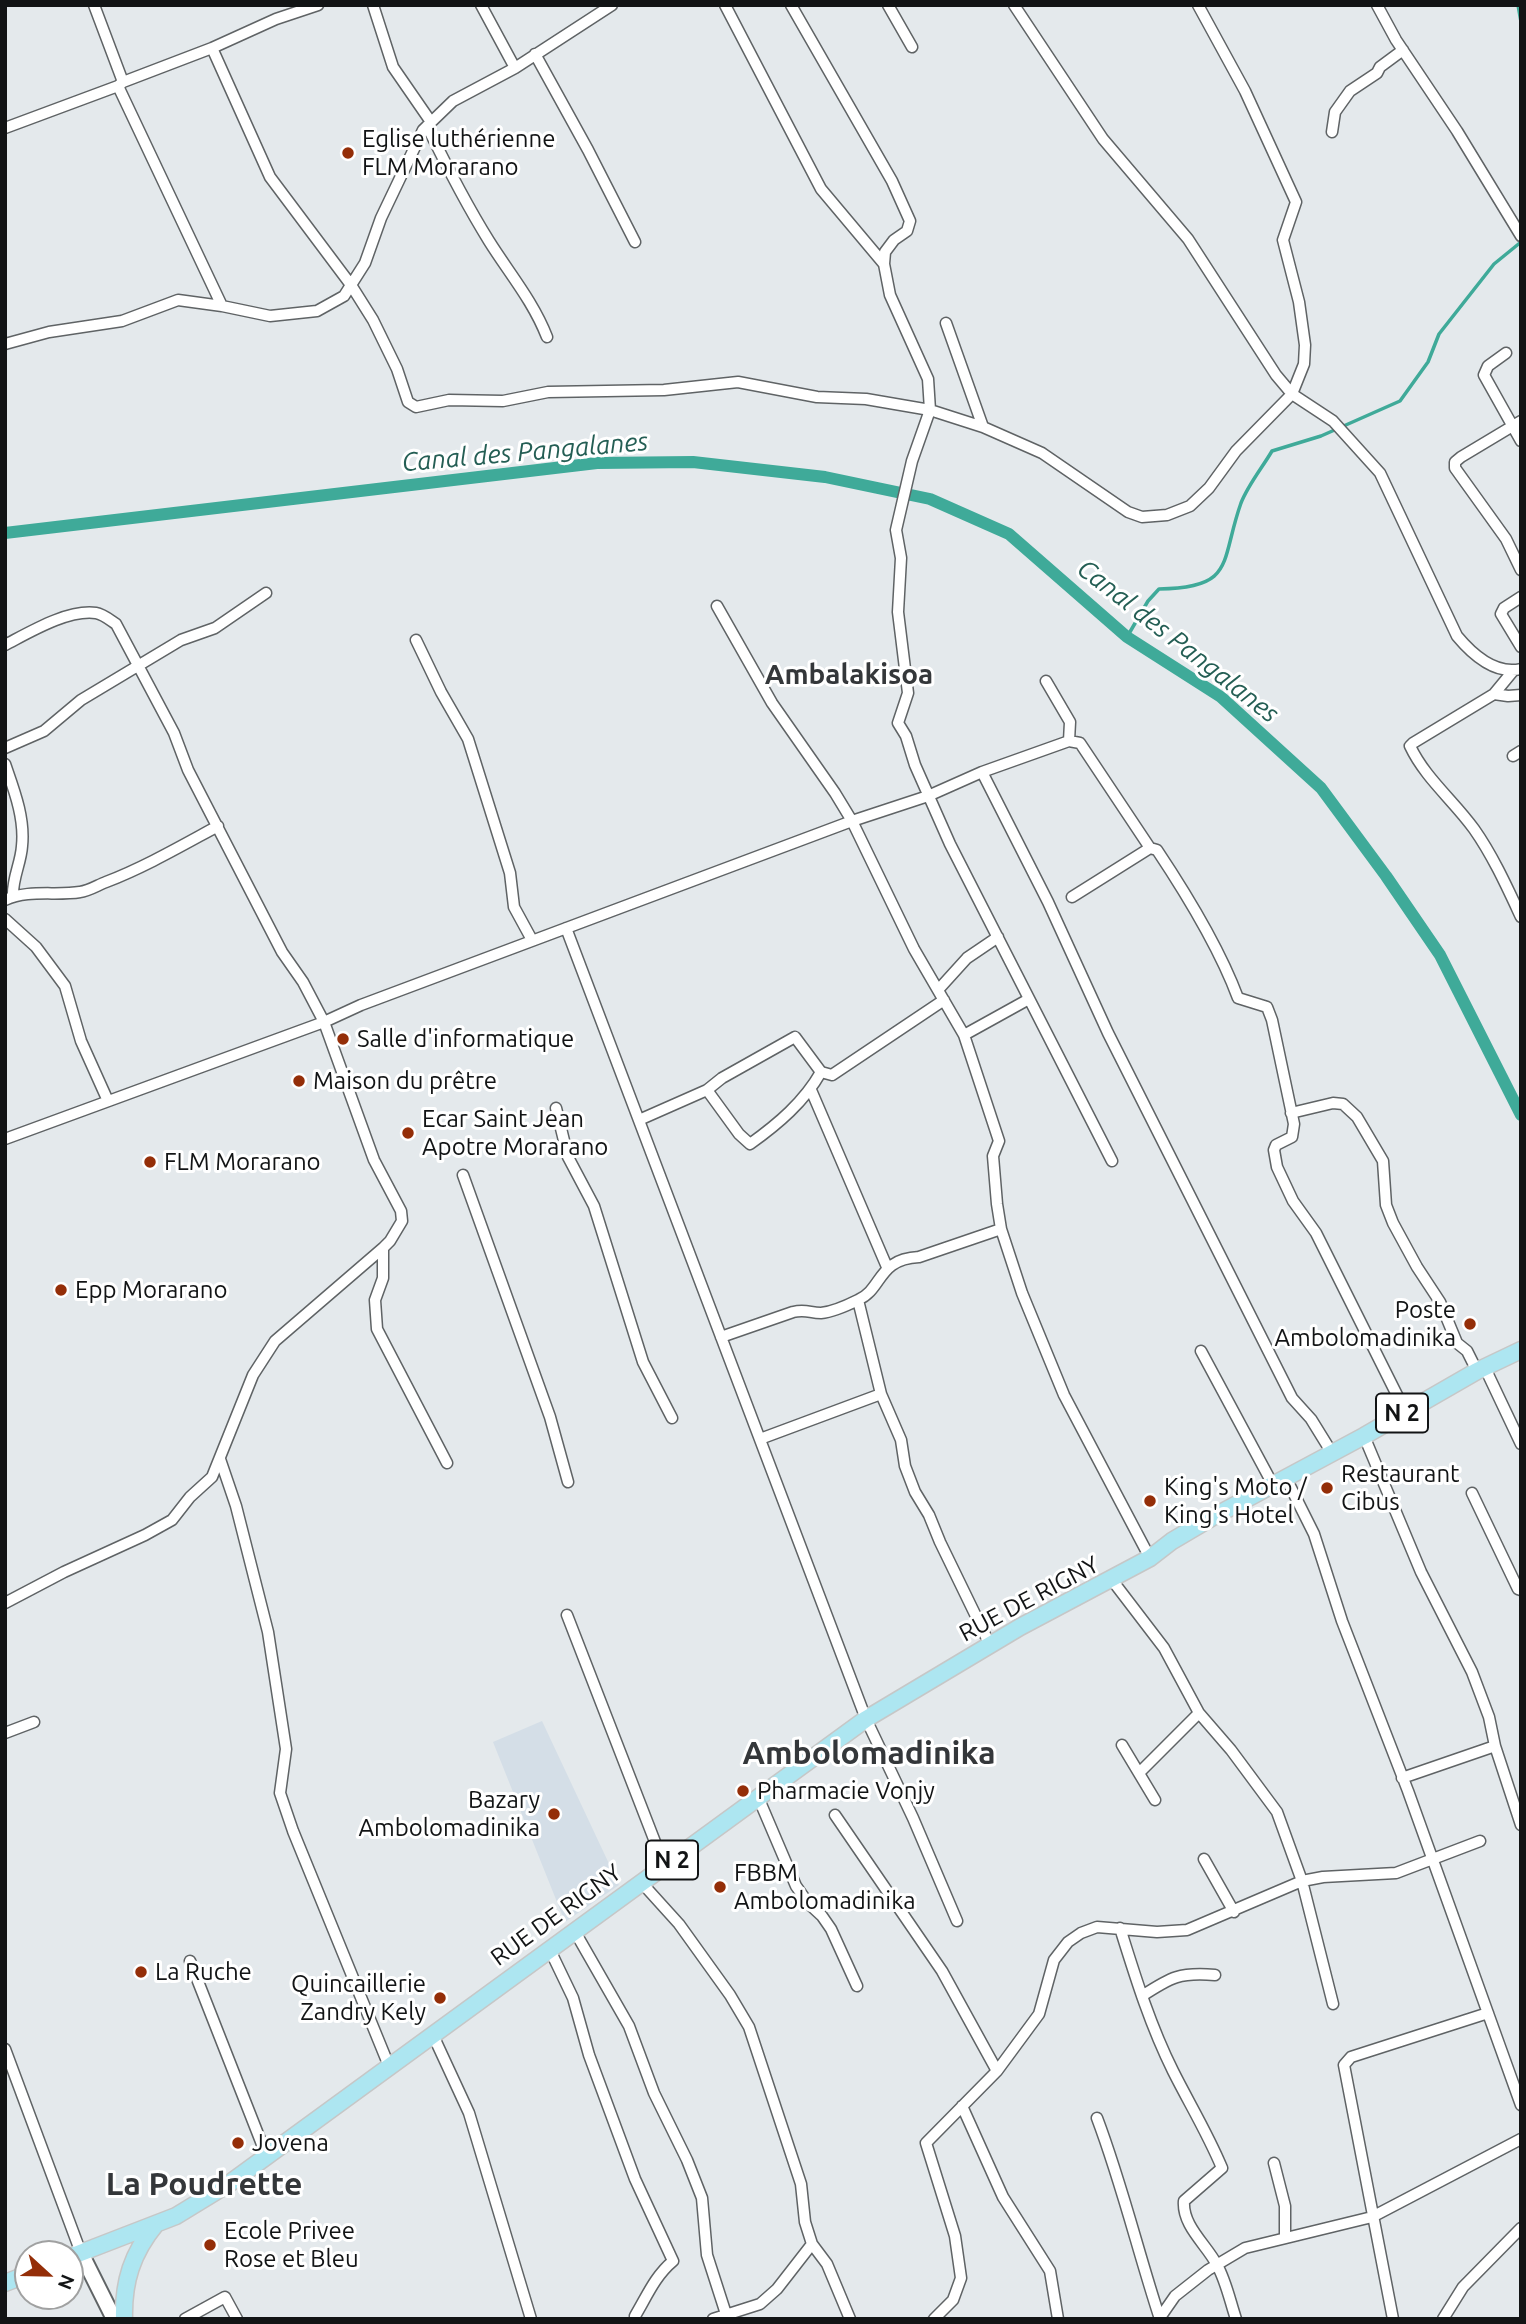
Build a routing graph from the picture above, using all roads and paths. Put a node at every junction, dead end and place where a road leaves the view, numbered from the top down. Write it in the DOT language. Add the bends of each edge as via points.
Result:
graph roads {
  1 [pos="94,5"];
  2 [pos="318,5"];
  3 [pos="373,5"];
  4 [pos="481,5"];
  5 [pos="612,5"];
  6 [pos="724,5"];
  7 [pos="791,5"];
  8 [pos="888,5"];
  9 [pos="1014,5"];
  10 [pos="1198,5"];
  11 [pos="1377,5"];
  12 [pos="912,47"];
  13 [pos="212,48"];
  14 [pos="1403,50"];
  15 [pos="535,54"];
  16 [pos="515,68"];
  17 [pos="121,84"];
  18 [pos="429,124"];
  19 [pos="5,128"];
  20 [pos="1332,132"];
  21 [pos="1521,236"];
  22 [pos="635,242"];
  23 [pos="884,264"];
  24 [pos="351,285"];
  25 [pos="222,306"];
  26 [pos="946,323"];
  27 [pos="547,337"];
  28 [pos="5,344"];
  29 [pos="1506,353"];
  30 [pos="1292,394"];
  31 [pos="930,410"];
  32 [pos="1517,423"];
  33 [pos="983,427"];
  34 [pos="1521,442"];
  35 [pos="1521,570"];
  36 [pos="266,593"];
  37 [pos="1521,597"];
  38 [pos="717,606"];
  39 [pos="416,640"];
  40 [pos="5,645"];
  41 [pos="1521,647"];
  42 [pos="139,665"];
  43 [pos="1517,670"];
  44 [pos="1046,681"];
  45 [pos="1494,694"];
  46 [pos="1521,695"];
  47 [pos="1069,741"];
  48 [pos="5,748"];
  49 [pos="5,764"];
  50 [pos="982,772"];
  51 [pos="928,796"];
  52 [pos="852,821"];
  53 [pos="218,826"];
  54 [pos="1150,848"];
  55 [pos="1072,897"];
  56 [pos="9,898"];
  57 [pos="1521,917"];
  58 [pos="5,919"];
  59 [pos="566,928"];
  60 [pos="998,936"];
  61 [pos="532,940"];
  62 [pos="938,990"];
  63 [pos="1029,999"];
  64 [pos="944,1000"];
  65 [pos="324,1022"];
  66 [pos="964,1034"];
  67 [pos="821,1072"];
  68 [pos="707,1090"];
  69 [pos="811,1090"];
  70 [pos="108,1101"];
  71 [pos="556,1108"];
  72 [pos="1291,1113"];
  73 [pos="639,1120"];
  74 [pos="5,1139"];
  75 [pos="1112,1161"];
  76 [pos="463,1175"];
  77 [pos="1000,1229"];
  78 [pos="383,1248"];
  79 [pos="887,1267"];
  80 [pos="858,1300"];
  81 [pos="721,1337"];
  82 [pos="1521,1350"];
  83 [pos="1201,1351"];
  84 [pos="1481,1369"];
  85 [pos="880,1394"];
  86 [pos="1405,1411"];
  87 [pos="672,1418"];
  88 [pos="1364,1436"];
  89 [pos="760,1439"];
  90 [pos="1521,1444"];
  91 [pos="1332,1453"];
  92 [pos="220,1459"];
  93 [pos="447,1463"];
  94 [pos="1279,1481"];
  95 [pos="568,1482"];
  96 [pos="1472,1493"];
  97 [pos="1150,1558"];
  98 [pos="1112,1580"];
  99 [pos="1521,1590"];
  100 [pos="5,1603"];
  101 [pos="567,1615"];
  102 [pos="990,1645"];
  103 [pos="1199,1713"];
  104 [pos="866,1719"];
  105 [pos="34,1722"];
  106 [pos="5,1733"];
  107 [pos="1122,1745"];
  108 [pos="1495,1746"];
  109 [pos="1139,1773"];
  110 [pos="1402,1778"];
  111 [pos="758,1797"];
  112 [pos="1155,1800"];
  113 [pos="835,1815"];
  114 [pos="1521,1825"];
  115 [pos="1480,1841"];
  116 [pos="1432,1858"];
  117 [pos="1204,1859"];
  118 [pos="664,1866"];
  119 [pos="1302,1881"];
  120 [pos="641,1882"];
  121 [pos="1234,1912"];
  122 [pos="957,1921"];
  123 [pos="1120,1928"];
  124 [pos="574,1930"];
  125 [pos="549,1948"];
  126 [pos="190,1961"];
  127 [pos="1216,1975"];
  128 [pos="857,1986"];
  129 [pos="1142,1996"];
  130 [pos="1333,2004"];
  131 [pos="1488,2013"];
  132 [pos="432,2033"];
  133 [pos="5,2049"];
  134 [pos="388,2066"];
  135 [pos="997,2071"];
  136 [pos="1521,2105"];
  137 [pos="962,2106"];
  138 [pos="1097,2118"];
  139 [pos="1521,2139"];
  140 [pos="267,2157"];
  141 [pos="1274,2163"];
  142 [pos="1372,2217"];
  143 [pos="156,2224"];
  144 [pos="1521,2228"];
  145 [pos="1285,2238"];
  146 [pos="70,2240"];
  147 [pos="812,2244"];
  148 [pos="84,2252"];
  149 [pos="1217,2265"];
  150 [pos="84,2270"];
  151 [pos="726,2314"];
  152 [pos="740,2314"];
  153 [pos="114,2319"];
  154 [pos="124,2319"];
  155 [pos="185,2319"];
  156 [pos="237,2319"];
  157 [pos="531,2319"];
  158 [pos="636,2319"];
  159 [pos="713,2319"];
  160 [pos="850,2319"];
  161 [pos="934,2319"];
  162 [pos="1058,2319"];
  163 [pos="1159,2319"];
  164 [pos="1236,2319"];
  165 [pos="1393,2319"];
  166 [pos="1443,2319"];
  1 -- 17 [label="street"];
  2 -- 13 [label="street"];
  3 -- 18 [label="street" via="393,67"];
  4 -- 16 [label="street"];
  5 -- 15 [label="street"];
  6 -- 23 [label="street" via="821,189"];
  7 -- 23 [label="street" via="907,209 907,231 885,252"];
  8 -- 12 [label="street"];
  9 -- 30 [label="street" via="1103,139 1188,239"];
  10 -- 30 [label="street" via="1245,91 1296,202 1283,240 1305,345 1304,364"];
  11 -- 14 [label="street"];
  13 -- 17 [label="street"];
  13 -- 24 [label="street" via="270,177"];
  14 -- 20 [label="street" via="1349,91 1335,112"];
  14 -- 21 [label="street"];
  15 -- 16 [label="street"];
  15 -- 22 [label="street"];
  16 -- 18 [label="street" via="453,101"];
  17 -- 19 [label="street"];
  17 -- 25 [label="street"];
  18 -- 24 [label="street"];
  18 -- 27 [label="street" via="456,184 538,315"];
  23 -- 31 [label="street" via="890,295 928,379"];
  24 -- 25 [label="street" via="344,296 317,311 270,316"];
  24 -- 31 [label="street" via="397,369 408,402 416,407 449,400 503,401 548,392 664,390 738,382"];
  25 -- 28 [label="street" via="178,300 122,321"];
  26 -- 33 [label="street"];
  29 -- 32 [label="street" via="1488,366 1484,375"];
  30 -- 33 [label="street" via="1236,450 1191,506 1167,515 1142,517 1128,512 1042,453"];
  30 -- 43 [label="street" via="1333,422 1380,473 1457,636 1473,655 1495,667"];
  31 -- 33 [label="street"];
  31 -- 51 [label="street" via="896,530 901,558 898,612 908,693 898,723"];
  32 -- 34 [label="street"];
  32 -- 35 [label="street" via="1461,457 1455,468 1506,539"];
  36 -- 42 [label="street" via="215,628 181,640"];
  37 -- 41 [label="street" via="1501,614"];
  38 -- 52 [label="street" via="772,703"];
  39 -- 61 [label="street" via="468,739 510,873 514,906"];
  40 -- 42 [label="street" via="78,613 99,613 116,624"];
  42 -- 48 [label="street" via="81,700 44,731"];
  42 -- 53 [label="street"];
  43 -- 45 [label="street"];
  44 -- 47 [label="street" via="1070,722"];
  45 -- 46 [label="street"];
  45 -- 57 [label="street" via="1410,747 1475,830"];
  47 -- 50 [label="street"];
  47 -- 54 [label="street" via="1080,743"];
  49 -- 56 [label="street" via="20,811 22,846"];
  50 -- 51 [label="street"];
  50 -- 91 [label="street" via="1292,1398"];
  51 -- 52 [label="street"];
  51 -- 60 [label="street"];
  52 -- 59 [label="street"];
  52 -- 62 [label="street"];
  53 -- 56 [label="street" via="132,872 81,892"];
  53 -- 65 [label="street" via="282,952"];
  54 -- 55 [label="street"];
  54 -- 72 [label="street" via="1157,850 1184,889 1238,998 1267,1007"];
  58 -- 70 [label="street" via="36,947 65,986 81,1041"];
  59 -- 61 [label="street"];
  59 -- 73 [label="street"];
  60 -- 62 [label="street" via="967,958"];
  60 -- 63 [label="street"];
  61 -- 65 [label="street"];
  62 -- 64 [label="street"];
  63 -- 66 [label="street"];
  63 -- 75 [label="street"];
  64 -- 66 [label="street"];
  64 -- 67 [label="street" via="832,1075"];
  65 -- 70 [label="street"];
  65 -- 78 [label="street" via="374,1160 401,1211 402,1221"];
  66 -- 77 [label="street" via="999,1141 993,1156"];
  67 -- 68 [label="street" via="794,1037"];
  67 -- 69 [label="street"];
  68 -- 69 [label="street" via="750,1144"];
  68 -- 73 [label="street"];
  69 -- 79 [label="street"];
  70 -- 74 [label="street"];
  71 -- 87 [label="street" via="568,1157 594,1206 643,1362"];
  72 -- 84 [label="street" via="1332,1103 1343,1104 1357,1117 1383,1161 1386,1205 1393,1223 1440,1302 1457,1343"];
  72 -- 86 [label="street" via="1294,1131 1276,1145 1277,1167"];
  73 -- 81 [label="street"];
  76 -- 95 [label="street" via="550,1417"];
  77 -- 79 [label="street"];
  77 -- 97 [label="street" via="1065,1395"];
  78 -- 92 [label="street" via="275,1341 253,1375"];
  78 -- 93 [label="street" via="383,1278 375,1300 377,1329"];
  79 -- 80 [label="street"];
  80 -- 81 [label="street" via="820,1313 804,1309"];
  80 -- 85 [label="street"];
  81 -- 89 [label="street"];
  82 -- 84 [label="main road, N 2"];
  83 -- 94 [label="street"];
  84 -- 86 [label="main road, N 2"];
  84 -- 90 [label="street"];
  85 -- 89 [label="street"];
  85 -- 102 [label="street" via="901,1440 915,1492"];
  86 -- 88 [label="main road, N 2"];
  88 -- 91 [label="main road, N 2"];
  88 -- 108 [label="street" via="1421,1572 1472,1672"];
  89 -- 104 [label="street"];
  91 -- 94 [label="main road, N 2"];
  92 -- 100 [label="street" via="212,1477 172,1520"];
  92 -- 134 [label="street" via="268,1632 285,1749 280,1793"];
  94 -- 97 [label="main road, RUE DE RIGNY / N 2"];
  94 -- 110 [label="street" via="1314,1534"];
  96 -- 99 [label="street"];
  97 -- 98 [label="main road, RUE DE RIGNY / N 2"];
  98 -- 102 [label="main road, RUE DE RIGNY / N 2"];
  98 -- 103 [label="street" via="1164,1648"];
  101 -- 118 [label="street"];
  102 -- 104 [label="main road, RUE DE RIGNY / N 2"];
  103 -- 109 [label="street"];
  103 -- 119 [label="street" via="1277,1812"];
  104 -- 111 [label="main road, RUE DE RIGNY / N 2"];
  104 -- 122 [label="street"];
  105 -- 106 [label="street"];
  107 -- 109 [label="street"];
  108 -- 110 [label="street"];
  108 -- 114 [label="street"];
  109 -- 112 [label="street"];
  110 -- 116 [label="street"];
  111 -- 118 [label="main road, RUE DE RIGNY / N 2"];
  111 -- 128 [label="street" via="796,1886 831,1928"];
  113 -- 135 [label="street" via="942,1971"];
  115 -- 116 [label="street"];
  116 -- 119 [label="street" via="1396,1874"];
  116 -- 131 [label="street"];
  117 -- 121 [label="street"];
  118 -- 120 [label="main road, RUE DE RIGNY / N 2"];
  119 -- 121 [label="street"];
  119 -- 130 [label="street"];
  120 -- 124 [label="main road, RUE DE RIGNY / N 2"];
  120 -- 147 [label="street" via="679,1924 749,2027 801,2184"];
  121 -- 123 [label="street" via="1187,1930"];
  123 -- 129 [label="street"];
  123 -- 135 [label="street" via="1097,1927 1068,1942 1054,1960 1039,2014"];
  124 -- 125 [label="main road, RUE DE RIGNY / N 2"];
  124 -- 151 [label="street" via="629,2025 654,2093 687,2160 702,2198 707,2255"];
  125 -- 132 [label="main road, RUE DE RIGNY / N 2"];
  125 -- 158 [label="street" via="573,1998 635,2179 673,2261 653,2284"];
  126 -- 140 [label="street"];
  127 -- 129 [label="street" via="1181,1975"];
  129 -- 149 [label="street" via="1172,2070 1222,2168 1183,2205 1193,2230"];
  131 -- 136 [label="street"];
  131 -- 142 [label="street" via="1351,2057 1344,2065"];
  132 -- 134 [label="main road, RUE DE RIGNY / N 2"];
  132 -- 157 [label="street" via="469,2113"];
  133 -- 146 [label="street"];
  134 -- 140 [label="main road, RUE DE RIGNY / N 2"];
  135 -- 137 [label="street"];
  137 -- 161 [label="street" via="926,2143 955,2236 961,2278 953,2300"];
  137 -- 162 [label="street" via="1003,2197 1050,2271"];
  138 -- 163 [label="street"];
  139 -- 142 [label="street"];
  140 -- 143 [label="main road, RUE DE RIGNY / N 2" via="192,2208"];
  141 -- 145 [label="street" via="1285,2206"];
  142 -- 145 [label="street"];
  142 -- 165 [label="street"];
  143 -- 148 [label="main road, RUE DE RIGNY / N 2"];
  143 -- 154 [label="main road" via="130,2268"];
  144 -- 166 [label="street" via="1463,2287"];
  145 -- 149 [label="street" via="1245,2248"];
  147 -- 152 [label="street" via="777,2289"];
  147 -- 160 [label="street" via="827,2264"];
  149 -- 163 [label="street" via="1175,2297"];
  149 -- 164 [label="street"];
  150 -- 153 [label="main road"];
  151 -- 152 [label="street"];
  151 -- 159 [label="street"];
  155 -- 156 [label="street" via="225,2297"];
}
